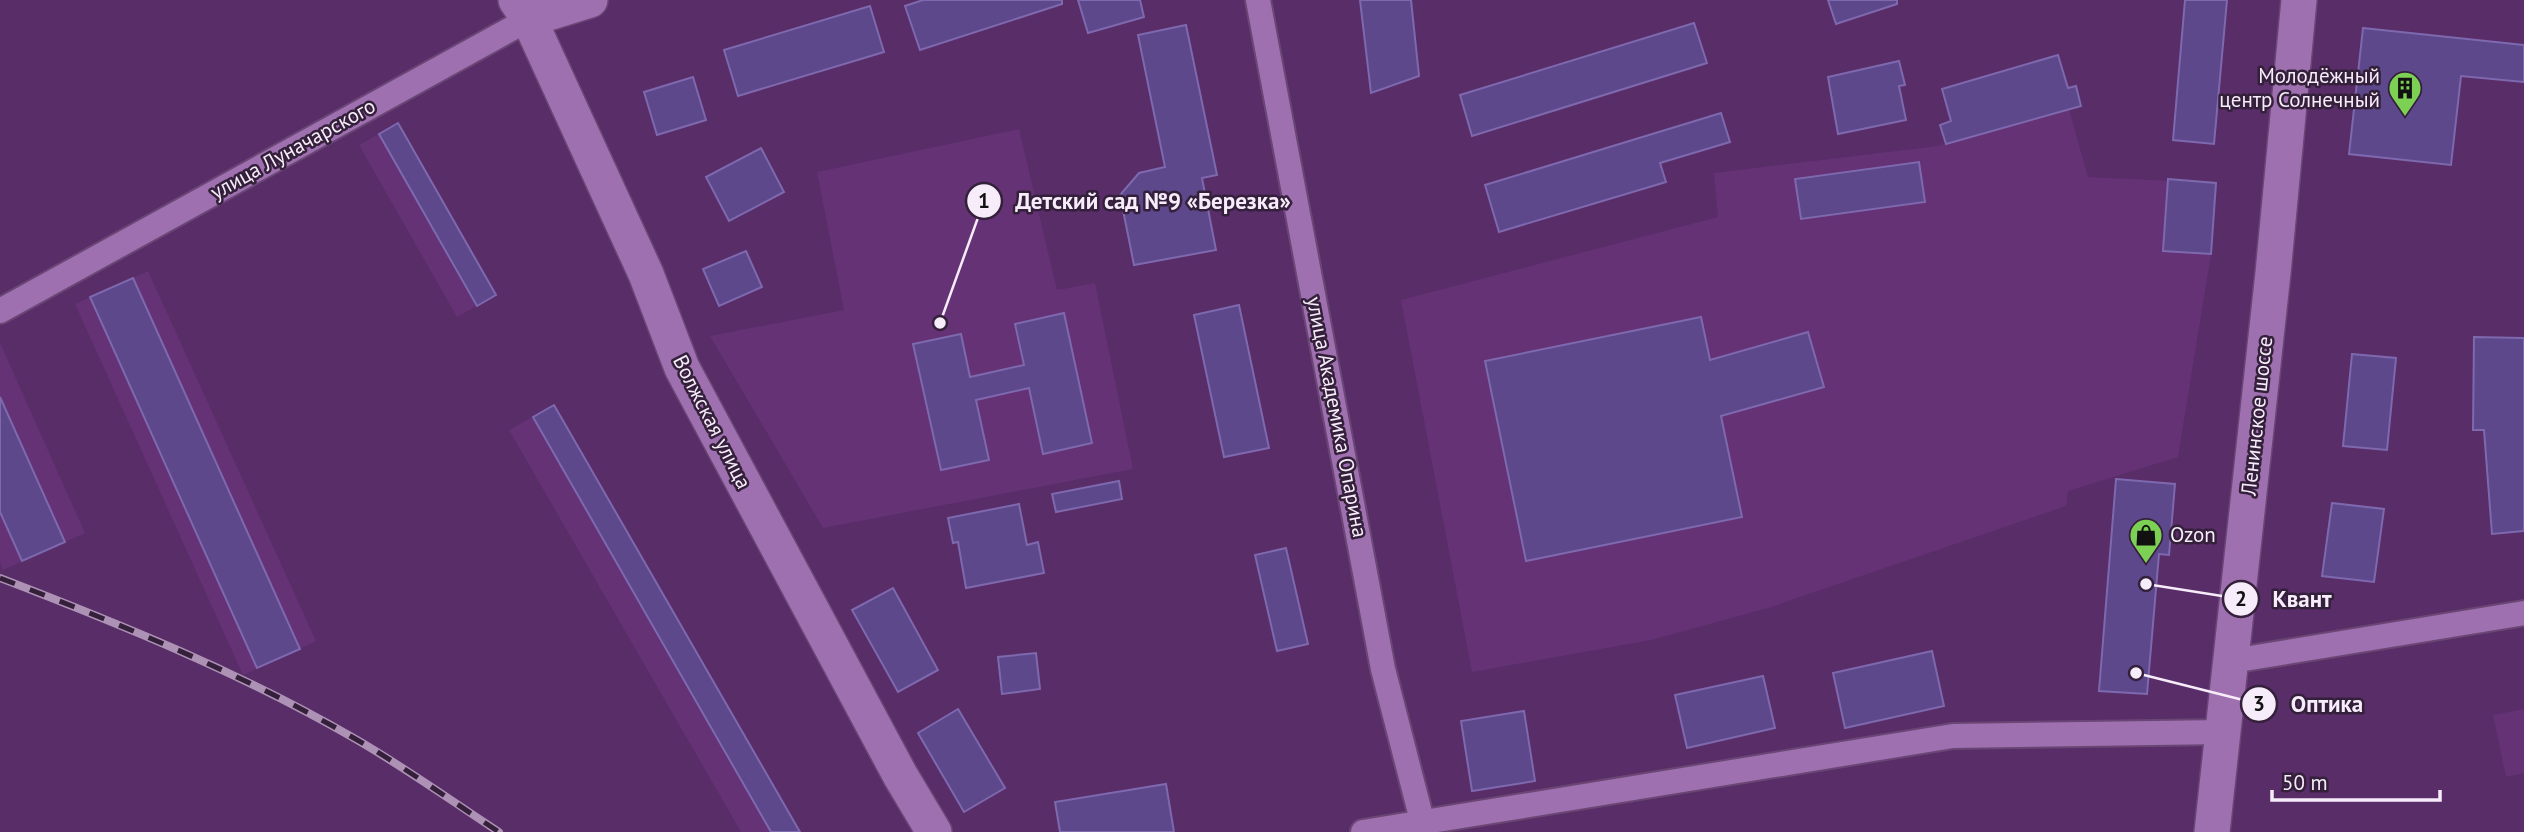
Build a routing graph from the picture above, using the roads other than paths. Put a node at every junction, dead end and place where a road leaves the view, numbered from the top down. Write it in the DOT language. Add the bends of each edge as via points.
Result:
graph roads {
  1 [pos="590,0"];
  2 [pos="1258,0"];
  3 [pos="2299,0"];
  4 [pos="522,9"];
  5 [pos="0,311"];
  6 [pos="2524,613"];
  7 [pos="2232,661"];
  8 [pos="2223,733"];
  9 [pos="1423,827"];
  10 [pos="934,832"];
  11 [pos="1363,832"];
  12 [pos="2212,832"];
  1 -- 4 [label="street, улица Луначарского"];
  2 -- 9 [label="street, улица Академика Опарина" via="1383,669"];
  3 -- 7 [label="street, Ленинское шоссе"];
  4 -- 5 [label="street, улица Луначарского"];
  4 -- 10 [label="street, Волжская улица" via="646,274 682,368"];
  6 -- 7 [label="street"];
  7 -- 8 [label="street, Ленинское шоссе"];
  8 -- 9 [label="street" via="1953,736"];
  8 -- 12 [label="street, Ленинское шоссе"];
  9 -- 11 [label="street"];
}
